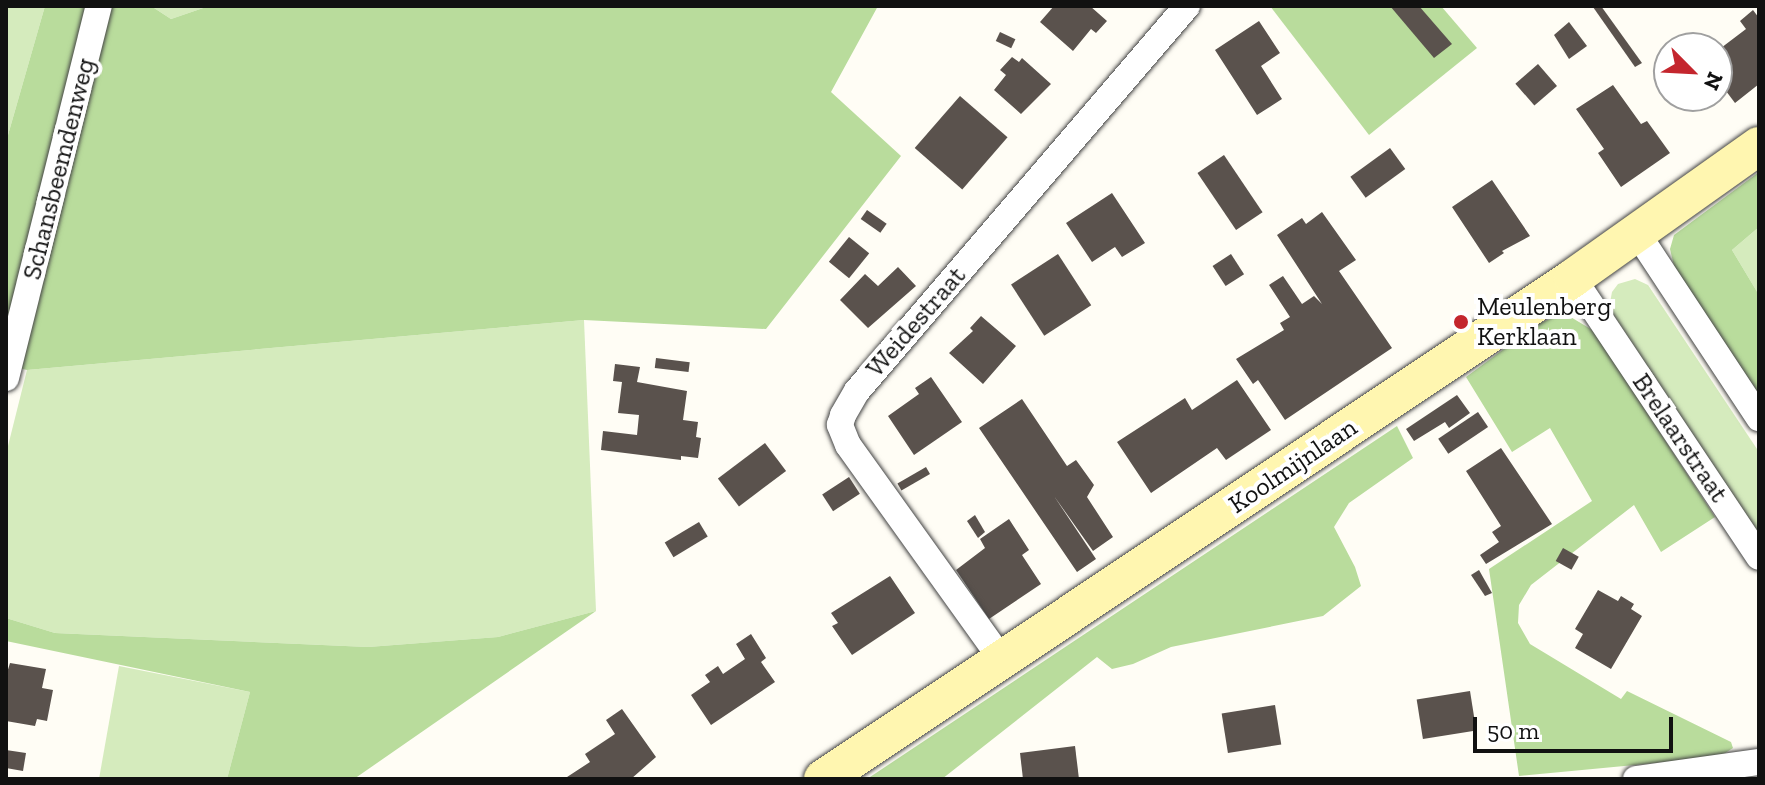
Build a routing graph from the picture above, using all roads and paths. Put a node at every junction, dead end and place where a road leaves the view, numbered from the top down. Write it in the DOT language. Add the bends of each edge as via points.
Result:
graph roads {
  1 [pos="99,6"];
  2 [pos="1187,6"];
  3 [pos="1759,146"];
  4 [pos="1637,233"];
  5 [pos="1573,278"];
  6 [pos="6,378"];
  7 [pos="1759,418"];
  8 [pos="1759,557"];
  9 [pos="1002,660"];
  10 [pos="1759,762"];
  11 [pos="823,779"];
  12 [pos="1636,779"];
  1 -- 6 [label="street, Schansbeemdenweg"];
  2 -- 9 [label="street, Weidestraat" via="857,391 840,425 848,445"];
  3 -- 4 [label="street, Koolmijnlaan"];
  4 -- 5 [label="street, Koolmijnlaan"];
  4 -- 7 [label="street"];
  5 -- 8 [label="street, Brelaarstraat"];
  5 -- 9 [label="street, Koolmijnlaan"];
  9 -- 11 [label="street, Koolmijnlaan"];
  10 -- 12 [label="street"];
}
